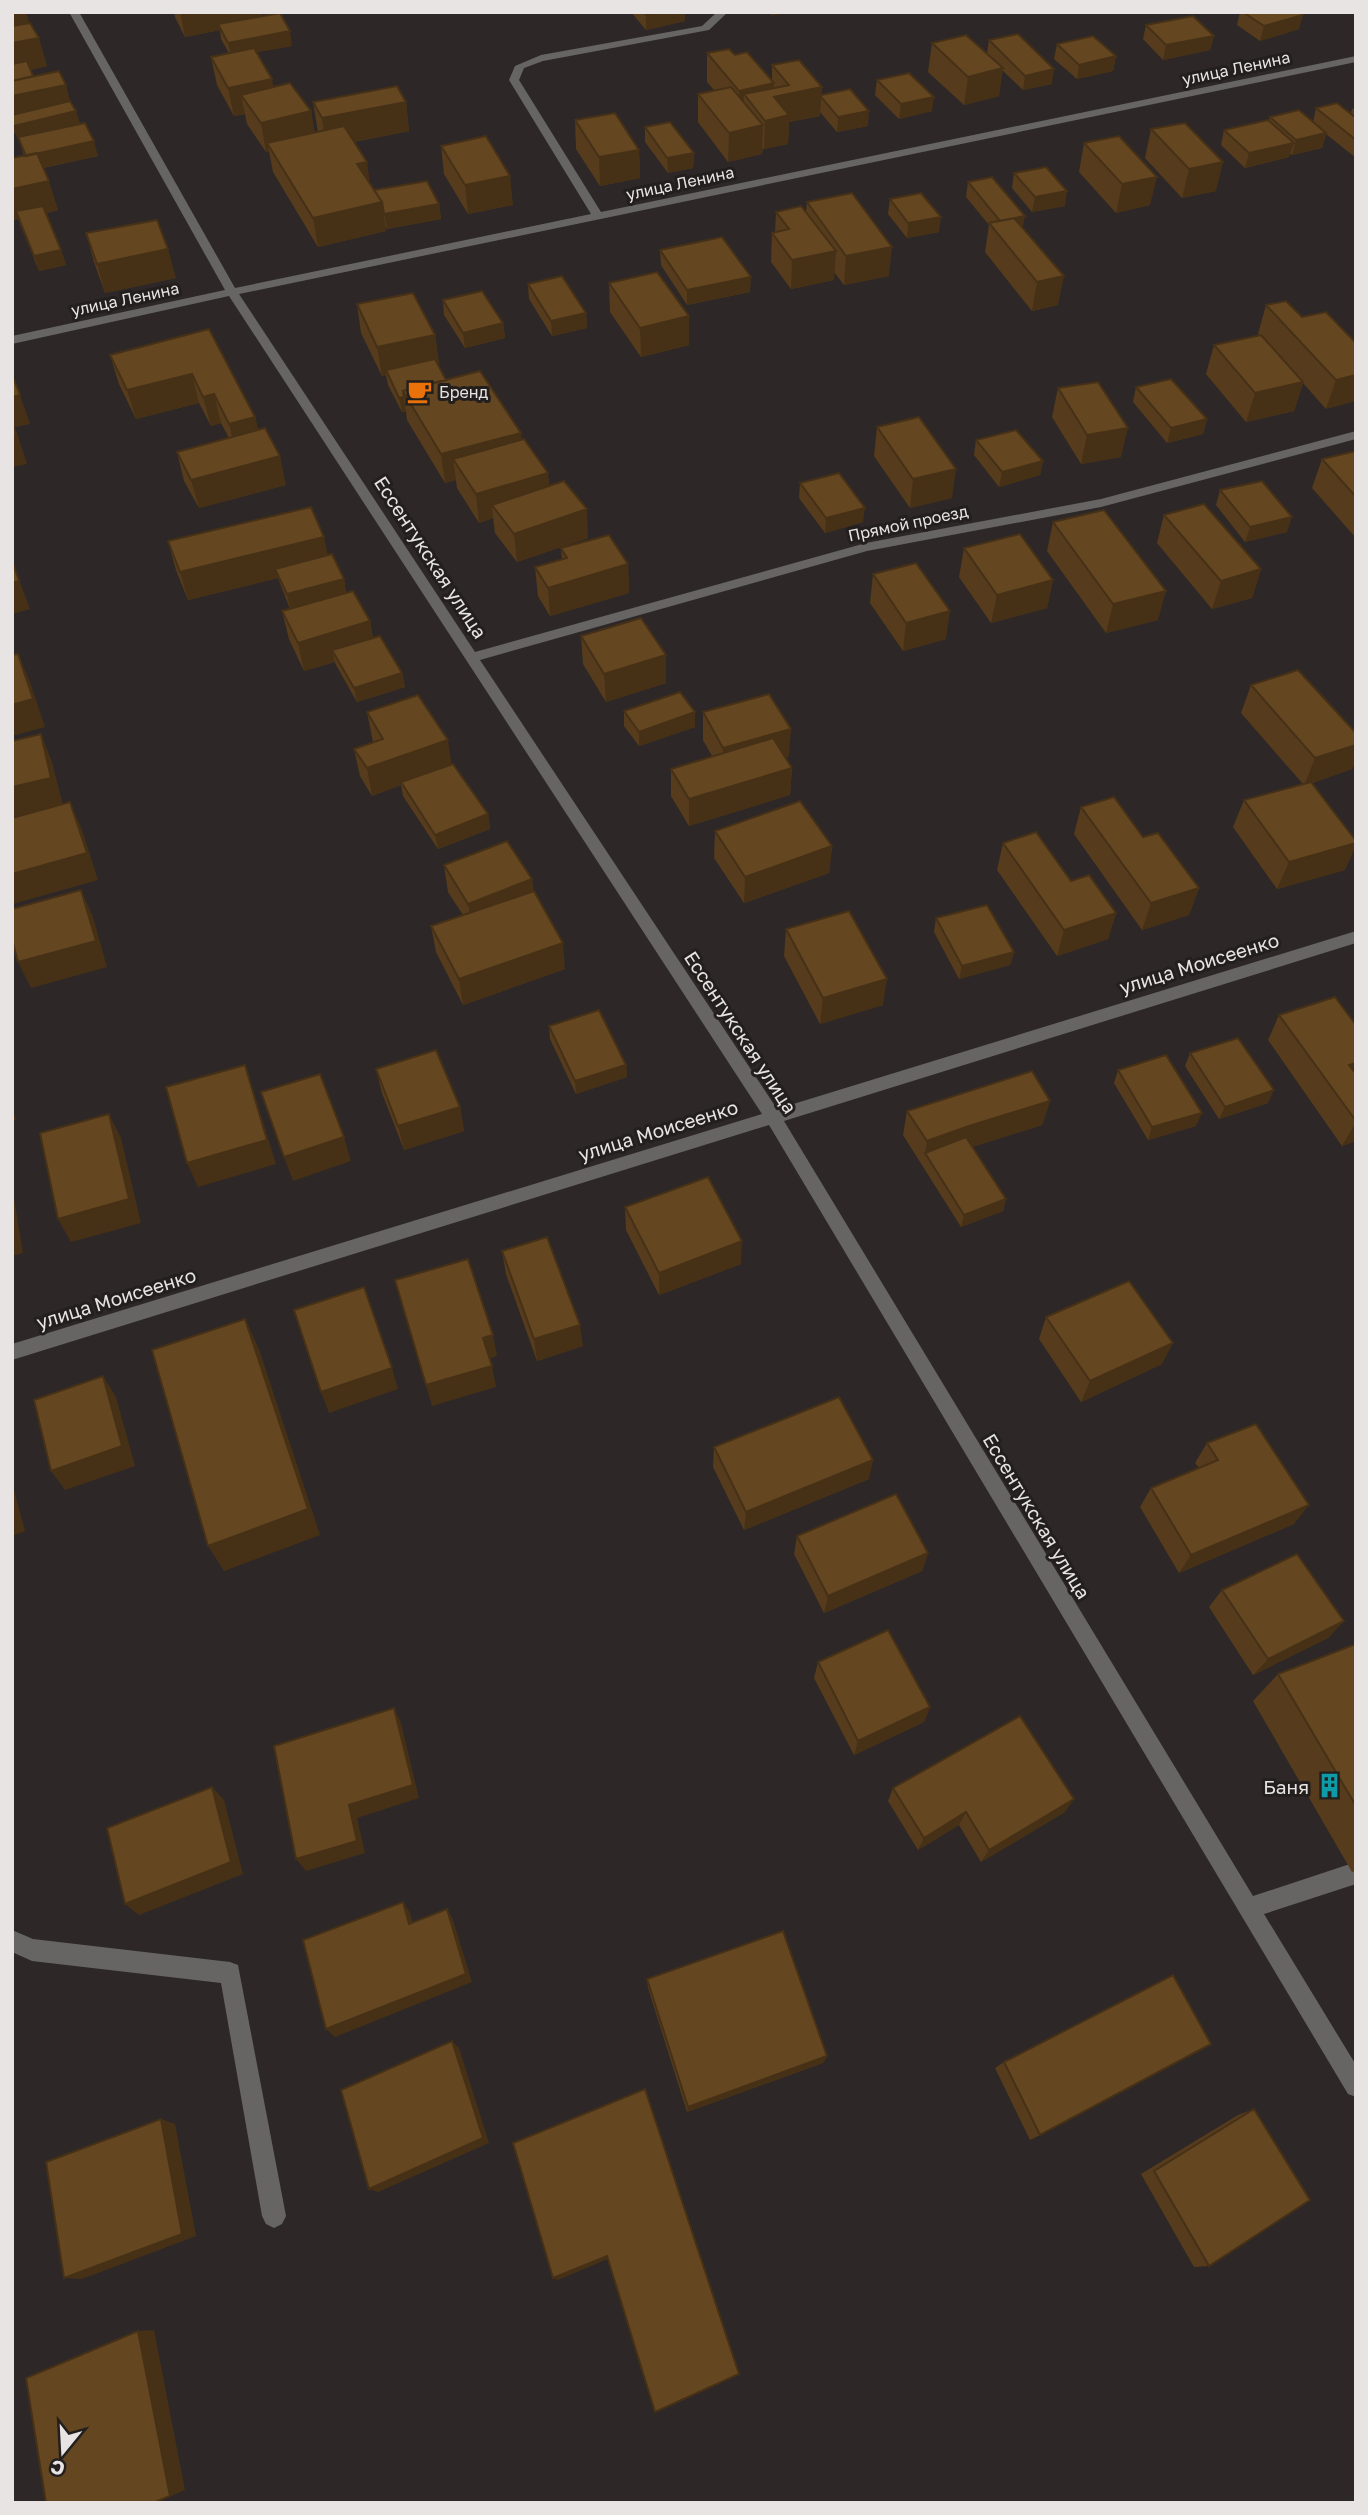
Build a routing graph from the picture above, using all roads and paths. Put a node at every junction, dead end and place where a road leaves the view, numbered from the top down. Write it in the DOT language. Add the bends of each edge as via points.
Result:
graph roads {
  1 [pos="74,12"];
  2 [pos="723,12"];
  3 [pos="1356,59"];
  4 [pos="598,216"];
  5 [pos="232,292"];
  6 [pos="12,340"];
  7 [pos="1356,435"];
  8 [pos="471,658"];
  9 [pos="1356,937"];
  10 [pos="772,1116"];
  11 [pos="12,1352"];
  12 [pos="1356,1873"];
  13 [pos="1248,1908"];
  14 [pos="12,1941"];
  15 [pos="1356,2086"];
  16 [pos="274,2216"];
  1 -- 5 [label="street, Ессентукская улица"];
  2 -- 4 [label="street" via="705,28 541,58 520,66 514,80"];
  3 -- 4 [label="street, улица Ленина"];
  4 -- 5 [label="street, улица Ленина"];
  5 -- 6 [label="street, улица Ленина"];
  5 -- 8 [label="street, Ессентукская улица"];
  7 -- 8 [label="street, Прямой проезд" via="1101,503 866,547"];
  8 -- 10 [label="street, Ессентукская улица"];
  9 -- 10 [label="street, улица Моисеенко"];
  10 -- 11 [label="street, улица Моисеенко"];
  10 -- 13 [label="street, Ессентукская улица"];
  12 -- 13 [label="street"];
  13 -- 15 [label="street, Ессентукская улица"];
  14 -- 16 [label="street" via="32,1950 230,1973"];
}
